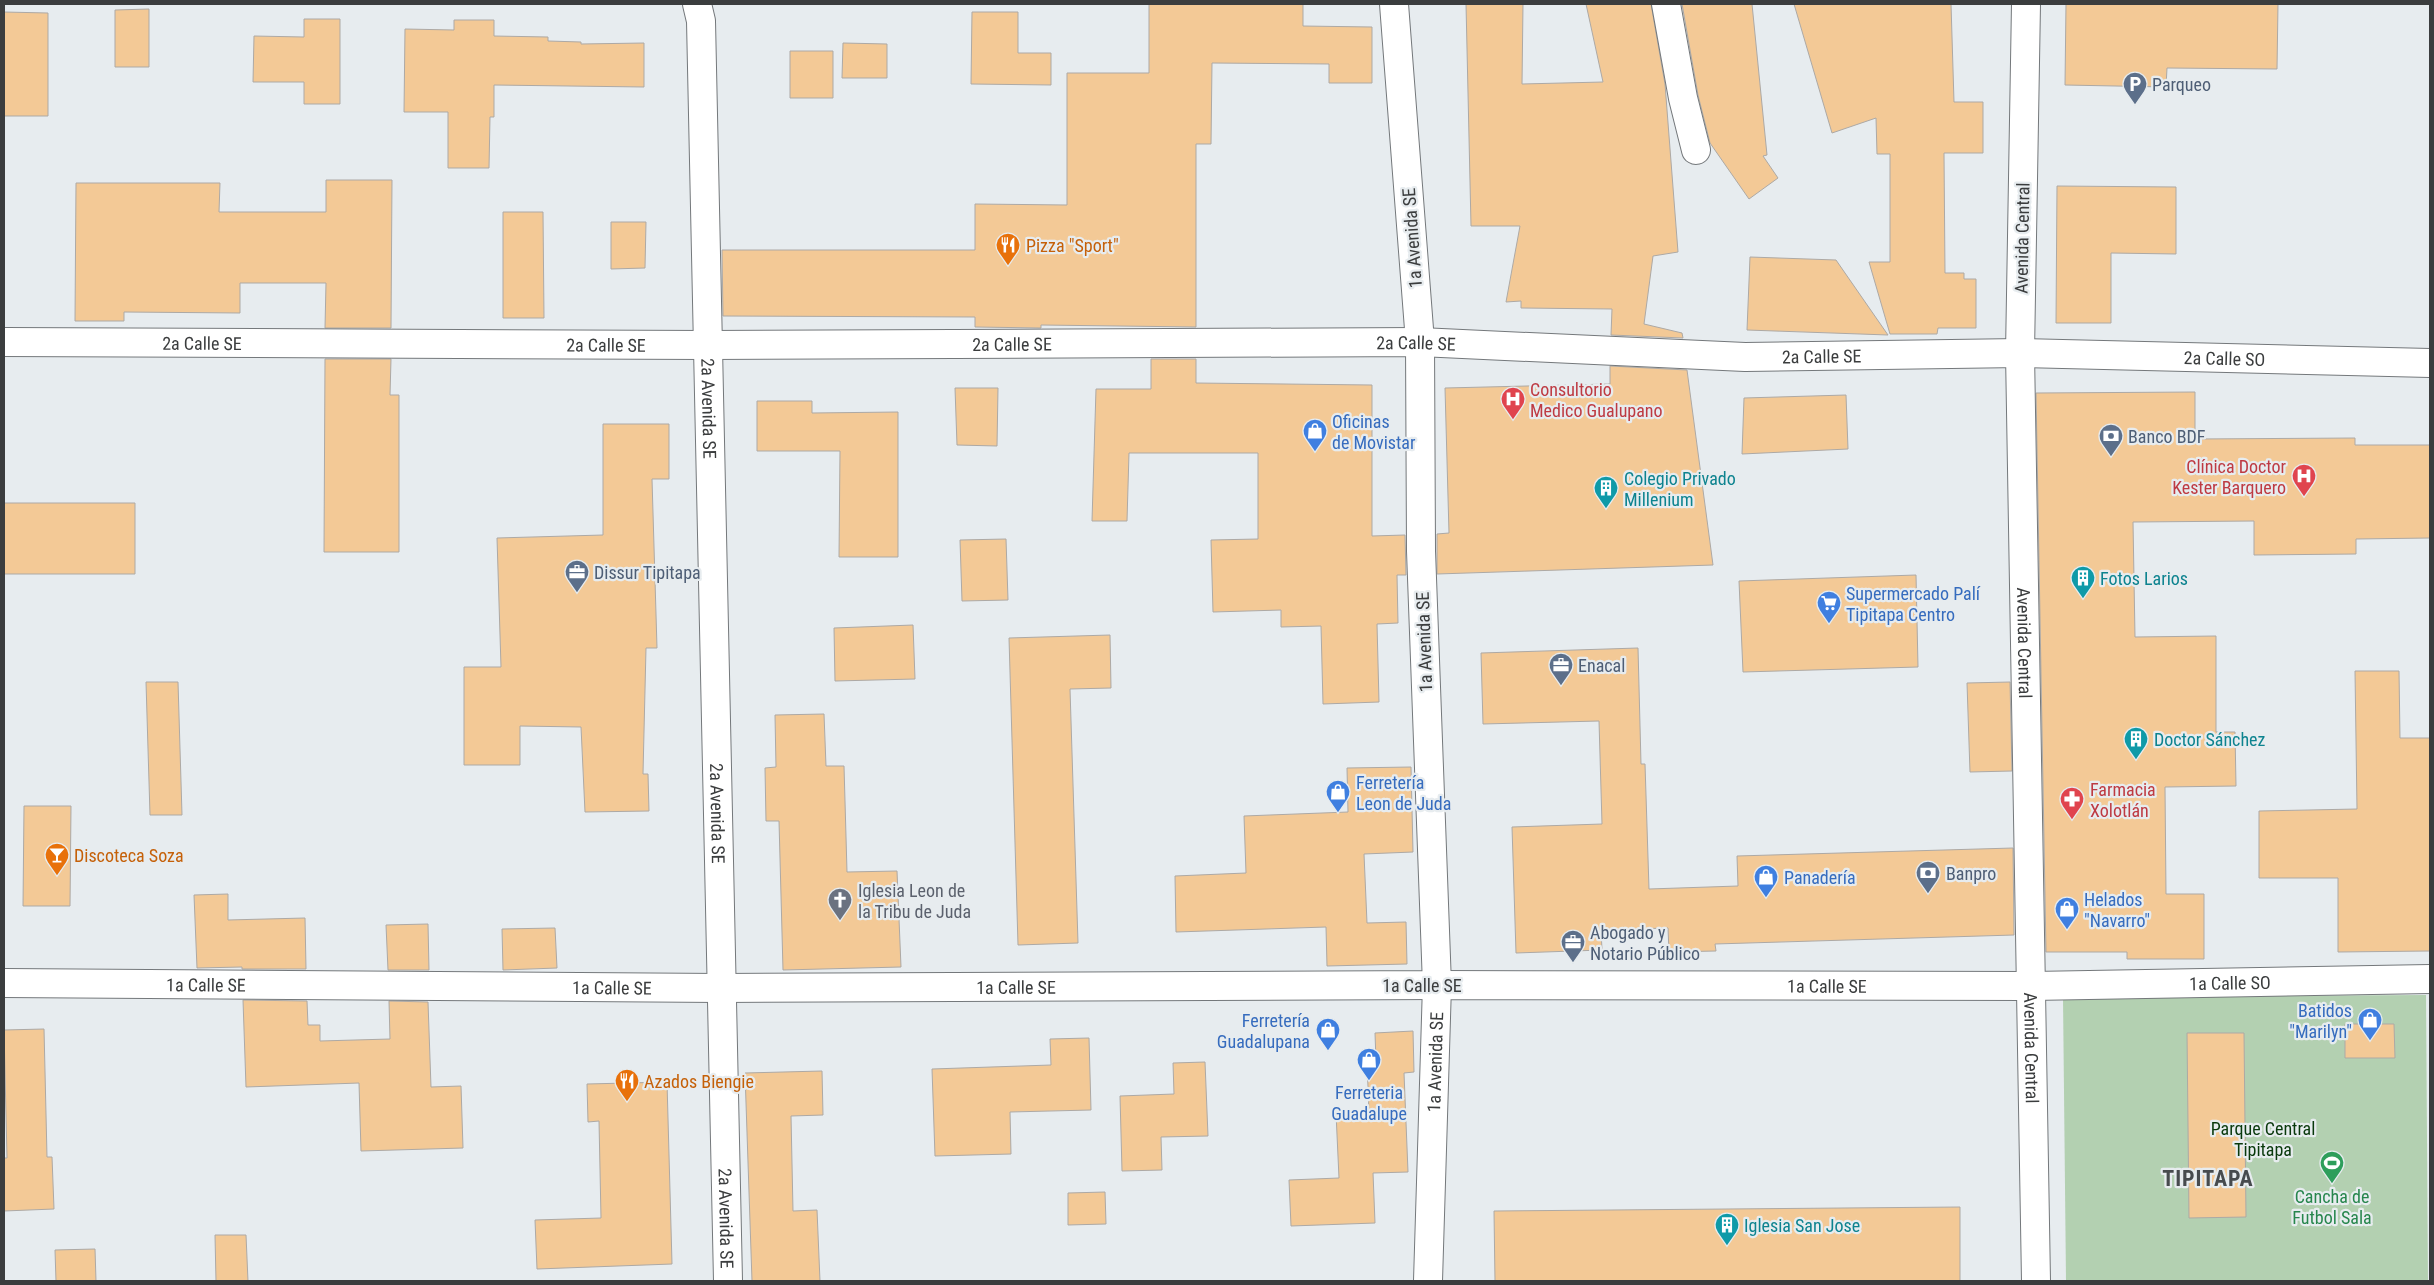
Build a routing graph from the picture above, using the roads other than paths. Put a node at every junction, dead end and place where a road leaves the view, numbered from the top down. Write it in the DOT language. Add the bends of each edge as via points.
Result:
graph roads {
  1 [pos="698,4"];
  2 [pos="1394,4"];
  3 [pos="1666,4"];
  4 [pos="2026,4"];
  5 [pos="1696,150"];
  6 [pos="4,342"];
  7 [pos="1420,342"];
  8 [pos="707,344"];
  9 [pos="2020,354"];
  10 [pos="2430,363"];
  11 [pos="2430,979"];
  12 [pos="4,983"];
  13 [pos="1437,985"];
  14 [pos="2030,986"];
  15 [pos="721,988"];
  16 [pos="728,1281"];
  17 [pos="1428,1281"];
  18 [pos="2036,1281"];
  1 -- 8 [label="street, 2a Avenida SE" via="702,21"];
  2 -- 7 [label="street, 1a Avenida SE"];
  3 -- 5 [label="street"];
  4 -- 9 [label="street, Avenida Central"];
  6 -- 8 [label="street, 2a Calle SE"];
  7 -- 8 [label="street, 2a Calle SE"];
  7 -- 9 [label="street, 2a Calle SE" via="1745,357"];
  7 -- 13 [label="street, 1a Avenida SE" via="1421,551"];
  8 -- 15 [label="street, 2a Avenida SE"];
  9 -- 10 [label="street, 2a Calle SO"];
  9 -- 14 [label="street, Avenida Central"];
  11 -- 14 [label="street, 1a Calle SO"];
  12 -- 15 [label="street, 1a Calle SE"];
  13 -- 14 [label="street, 1a Calle SE"];
  13 -- 15 [label="street, 1a Calle SE"];
  13 -- 17 [label="street, 1a Avenida SE"];
  14 -- 18 [label="street, Avenida Central"];
  15 -- 16 [label="street, 2a Avenida SE"];
}
